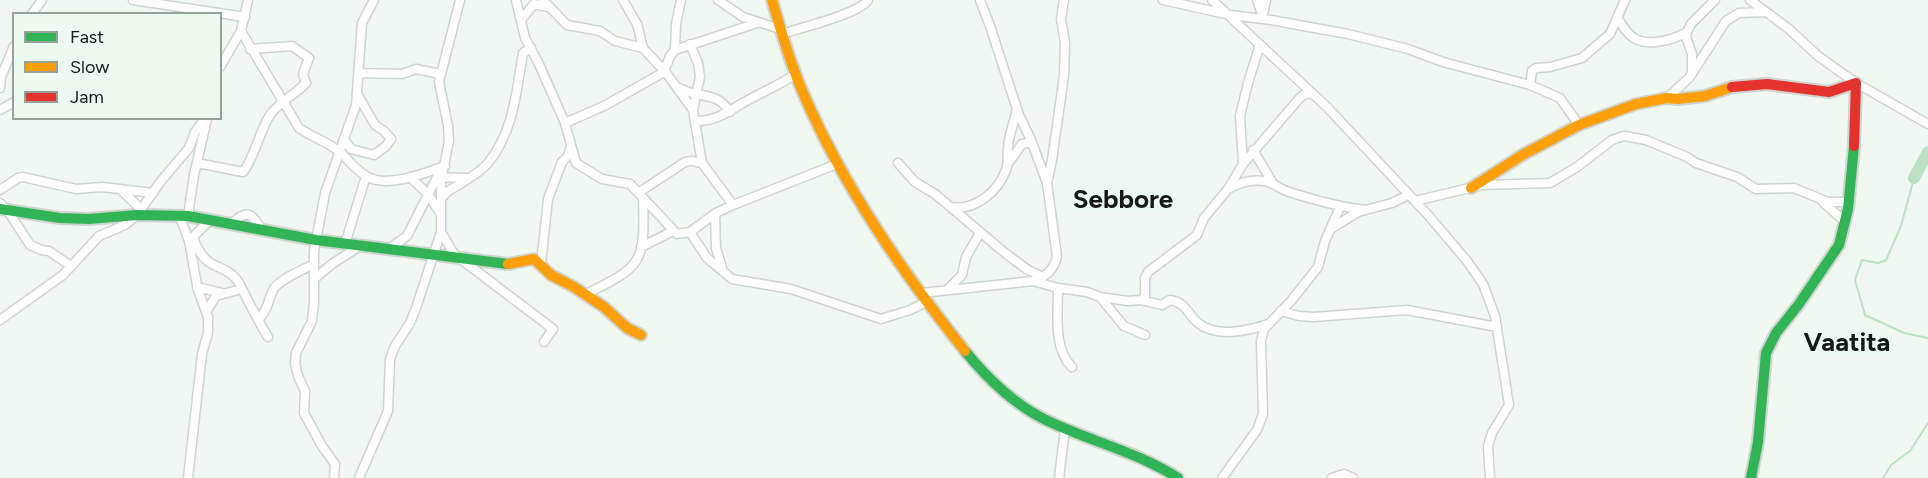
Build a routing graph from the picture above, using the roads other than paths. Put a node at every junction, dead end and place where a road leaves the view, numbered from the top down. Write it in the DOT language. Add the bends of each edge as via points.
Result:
graph roads {
  1 [pos="133,0"];
  2 [pos="248,0"];
  3 [pos="374,0"];
  4 [pos="516,0"];
  5 [pos="543,0"];
  6 [pos="623,0"];
  7 [pos="681,0"];
  8 [pos="718,0"];
  9 [pos="772,0"];
  10 [pos="868,0"];
  11 [pos="980,0"];
  12 [pos="1064,0"];
  13 [pos="1163,0"];
  14 [pos="1212,0"];
  15 [pos="1257,0"];
  16 [pos="1266,0"];
  17 [pos="1625,0"];
  18 [pos="1715,0"];
  19 [pos="1750,0"];
  20 [pos="457,2"];
  21 [pos="553,10"];
  22 [pos="212,12"];
  23 [pos="1766,12"];
  24 [pos="222,14"];
  25 [pos="1230,15"];
  26 [pos="1262,16"];
  27 [pos="245,17"];
  28 [pos="1618,19"];
  29 [pos="521,20"];
  30 [pos="757,22"];
  31 [pos="241,31"];
  32 [pos="781,32"];
  33 [pos="1687,32"];
  34 [pos="1260,44"];
  35 [pos="690,45"];
  36 [pos="531,48"];
  37 [pos="643,48"];
  38 [pos="250,49"];
  39 [pos="675,50"];
  40 [pos="12,51"];
  41 [pos="222,64"];
  42 [pos="664,72"];
  43 [pos="359,73"];
  44 [pos="1692,73"];
  45 [pos="440,74"];
  46 [pos="794,75"];
  47 [pos="1856,84"];
  48 [pos="674,85"];
  49 [pos="1530,85"];
  50 [pos="0,88"];
  51 [pos="1307,92"];
  52 [pos="697,93"];
  53 [pos="357,94"];
  54 [pos="1667,98"];
  55 [pos="284,103"];
  56 [pos="1017,109"];
  57 [pos="693,110"];
  58 [pos="730,112"];
  59 [pos="204,120"];
  60 [pos="206,120"];
  61 [pos="696,121"];
  62 [pos="707,121"];
  63 [pos="565,123"];
  64 [pos="1928,124"];
  65 [pos="1579,125"];
  66 [pos="698,133"];
  67 [pos="344,139"];
  68 [pos="1032,142"];
  69 [pos="571,146"];
  70 [pos="1254,150"];
  71 [pos="340,152"];
  72 [pos="197,163"];
  73 [pos="702,163"];
  74 [pos="898,163"];
  75 [pos="837,164"];
  76 [pos="1243,164"];
  77 [pos="1008,165"];
  78 [pos="445,166"];
  79 [pos="366,176"];
  80 [pos="410,177"];
  81 [pos="442,177"];
  82 [pos="468,178"];
  83 [pos="1272,182"];
  84 [pos="1047,183"];
  85 [pos="1471,188"];
  86 [pos="119,189"];
  87 [pos="1228,189"];
  88 [pos="0,190"];
  89 [pos="153,193"];
  90 [pos="428,194"];
  91 [pos="640,195"];
  92 [pos="441,198"];
  93 [pos="1412,198"];
  94 [pos="1820,198"];
  95 [pos="1848,202"];
  96 [pos="733,205"];
  97 [pos="948,206"];
  98 [pos="1340,207"];
  99 [pos="3,208"];
  100 [pos="1366,210"];
  101 [pos="139,212"];
  102 [pos="715,214"];
  103 [pos="441,215"];
  104 [pos="184,217"];
  105 [pos="210,220"];
  106 [pos="1845,222"];
  107 [pos="1332,228"];
  108 [pos="673,231"];
  109 [pos="441,232"];
  110 [pos="690,232"];
  111 [pos="980,233"];
  112 [pos="191,239"];
  113 [pos="316,240"];
  114 [pos="345,244"];
  115 [pos="360,246"];
  116 [pos="641,247"];
  117 [pos="390,248"];
  118 [pos="433,254"];
  119 [pos="459,258"];
  120 [pos="314,264"];
  121 [pos="541,264"];
  122 [pos="71,266"];
  123 [pos="723,271"];
  124 [pos="1043,277"];
  125 [pos="314,279"];
  126 [pos="1033,281"];
  127 [pos="197,287"];
  128 [pos="1058,288"];
  129 [pos="241,289"];
  130 [pos="946,291"];
  131 [pos="222,293"];
  132 [pos="584,295"];
  133 [pos="925,297"];
  134 [pos="1100,297"];
  135 [pos="1141,300"];
  136 [pos="1281,311"];
  137 [pos="206,312"];
  138 [pos="0,320"];
  139 [pos="258,320"];
  140 [pos="1268,324"];
  141 [pos="1497,327"];
  142 [pos="641,335"];
  143 [pos="1145,335"];
  144 [pos="268,337"];
  145 [pos="544,342"];
  146 [pos="1072,367"];
  147 [pos="1065,429"];
  148 [pos="188,478"];
  149 [pos="334,478"];
  150 [pos="359,478"];
  151 [pos="1059,478"];
  152 [pos="1178,478"];
  153 [pos="1222,478"];
  154 [pos="1332,478"];
  155 [pos="1353,478"];
  156 [pos="1490,478"];
  157 [pos="1752,478"];
  1 -- 22 [label="street"];
  2 -- 27 [label="street"];
  3 -- 43 [label="street" via="362,23"];
  4 -- 29 [label="street"];
  5 -- 21 [label="street"];
  6 -- 37 [label="street" via="637,24"];
  7 -- 39 [label="street"];
  8 -- 30 [label="street"];
  9 -- 32 [label="street"];
  10 -- 32 [label="street" via="854,11"];
  11 -- 56 [label="street"];
  12 -- 84 [label="street" via="1064,76"];
  13 -- 25 [label="street"];
  14 -- 25 [label="street"];
  15 -- 26 [label="street"];
  16 -- 26 [label="street"];
  17 -- 28 [label="street"];
  18 -- 33 [label="street"];
  19 -- 23 [label="street"];
  20 -- 45 [label="street"];
  21 -- 29 [label="street" via="534,4"];
  21 -- 37 [label="street" via="567,25 600,31 615,41"];
  23 -- 44 [label="street" via="1731,17"];
  23 -- 47 [label="street"];
  24 -- 27 [label="street"];
  25 -- 26 [label="street"];
  25 -- 34 [label="street"];
  26 -- 49 [label="street" via="1398,46 1465,69"];
  27 -- 31 [label="street"];
  28 -- 33 [label="street" via="1639,40 1665,41"];
  28 -- 49 [label="street" via="1610,34 1582,58 1532,71"];
  29 -- 36 [label="street"];
  30 -- 32 [label="street"];
  30 -- 35 [label="street"];
  31 -- 38 [label="street"];
  31 -- 41 [label="street"];
  32 -- 46 [label="street"];
  33 -- 44 [label="street"];
  34 -- 51 [label="street"];
  34 -- 76 [label="street" via="1240,116"];
  35 -- 39 [label="street"];
  35 -- 52 [label="street" via="700,76"];
  36 -- 63 [label="street"];
  36 -- 82 [label="street" via="523,53 513,114 505,135 488,163"];
  37 -- 42 [label="street"];
  38 -- 55 [label="street"];
  38 -- 55 [label="street" via="292,45 309,58 303,74 306,82"];
  39 -- 42 [label="street"];
  40 -- 50 [label="street"];
  42 -- 48 [label="street"];
  42 -- 63 [label="street"];
  43 -- 45 [label="street" via="402,74 416,69"];
  43 -- 53 [label="street"];
  44 -- 54 [label="street"];
  45 -- 78 [label="street" via="449,141"];
  46 -- 58 [label="street"];
  46 -- 75 [label="street"];
  47 -- 54 [label="street" via="1829,92 1737,84 1705,96"];
  47 -- 64 [label="street"];
  47 -- 95 [label="street"];
  48 -- 52 [label="street"];
  48 -- 57 [label="street"];
  49 -- 65 [label="street" via="1560,99"];
  51 -- 70 [label="street"];
  51 -- 93 [label="street"];
  52 -- 57 [label="street"];
  52 -- 58 [label="street" via="719,99"];
  53 -- 67 [label="street"];
  53 -- 67 [label="street" via="375,125 391,139 374,155 351,149"];
  54 -- 65 [label="street" via="1635,104"];
  55 -- 71 [label="street" via="299,128"];
  55 -- 72 [label="street" via="271,114 243,172"];
  56 -- 68 [label="street"];
  56 -- 77 [label="street"];
  57 -- 61 [label="street"];
  58 -- 62 [label="street"];
  59 -- 89 [label="street" via="189,148"];
  60 -- 72 [label="street"];
  61 -- 62 [label="street"];
  61 -- 66 [label="street"];
  62 -- 66 [label="street"];
  63 -- 69 [label="street"];
  65 -- 85 [label="street"];
  66 -- 73 [label="street"];
  67 -- 71 [label="street"];
  68 -- 77 [label="street" via="1022,144"];
  68 -- 84 [label="street"];
  69 -- 91 [label="street" via="576,163 602,179 630,184"];
  69 -- 121 [label="street" via="548,199"];
  70 -- 76 [label="street"];
  70 -- 83 [label="street"];
  71 -- 79 [label="street"];
  71 -- 113 [label="street" via="325,193"];
  72 -- 104 [label="street"];
  73 -- 91 [label="street" via="685,162"];
  73 -- 96 [label="street"];
  74 -- 97 [label="street" via="915,182"];
  75 -- 96 [label="street"];
  75 -- 133 [label="street"];
  76 -- 87 [label="street"];
  77 -- 97 [label="street" via="984,200 960,208"];
  78 -- 80 [label="street"];
  78 -- 81 [label="street"];
  79 -- 80 [label="street" via="378,182"];
  79 -- 114 [label="street"];
  80 -- 90 [label="street"];
  81 -- 82 [label="street"];
  81 -- 90 [label="street" via="437,177"];
  81 -- 92 [label="street"];
  82 -- 92 [label="street"];
  83 -- 87 [label="street" via="1245,182"];
  83 -- 98 [label="street" via="1286,191"];
  84 -- 124 [label="street" via="1057,256 1055,266"];
  85 -- 93 [label="street"];
  85 -- 94 [label="street" via="1500,183 1550,183 1577,168 1612,140 1624,136 1646,140 1737,177 1756,189 1794,188"];
  86 -- 88 [label="street" via="76,189 22,177"];
  86 -- 89 [label="street"];
  86 -- 101 [label="street"];
  87 -- 135 [label="street" via="1204,218 1197,235 1148,272 1145,297"];
  89 -- 101 [label="street"];
  90 -- 103 [label="street"];
  90 -- 117 [label="street" via="407,236"];
  91 -- 108 [label="street"];
  91 -- 116 [label="street" via="645,229"];
  92 -- 103 [label="street"];
  93 -- 100 [label="street"];
  93 -- 141 [label="street" via="1451,240 1483,284"];
  94 -- 95 [label="street"];
  94 -- 106 [label="street"];
  95 -- 106 [label="street"];
  96 -- 102 [label="street"];
  97 -- 111 [label="street"];
  98 -- 100 [label="street"];
  98 -- 107 [label="street"];
  99 -- 101 [label="street" via="89,219"];
  99 -- 122 [label="street" via="30,244"];
  100 -- 107 [label="street"];
  101 -- 104 [label="street"];
  101 -- 122 [label="street" via="125,225 99,237"];
  102 -- 110 [label="street"];
  102 -- 123 [label="street" via="716,248"];
  103 -- 109 [label="street"];
  104 -- 105 [label="street"];
  104 -- 112 [label="street"];
  105 -- 112 [label="street"];
  105 -- 113 [label="street"];
  106 -- 157 [label="street" via="1839,244 1766,353"];
  107 -- 136 [label="street" via="1318,267"];
  108 -- 110 [label="street"];
  108 -- 116 [label="street"];
  109 -- 118 [label="street"];
  109 -- 119 [label="street"];
  110 -- 123 [label="street" via="707,258"];
  111 -- 124 [label="street"];
  111 -- 130 [label="street" via="966,257 962,274"];
  112 -- 127 [label="street"];
  112 -- 129 [label="street" via="201,254 233,276"];
  113 -- 114 [label="street"];
  113 -- 120 [label="street"];
  114 -- 115 [label="street"];
  115 -- 117 [label="street"];
  115 -- 125 [label="street"];
  116 -- 132 [label="street" via="637,261 628,271"];
  117 -- 118 [label="street"];
  118 -- 119 [label="street"];
  118 -- 150 [label="street" via="410,323 390,360 388,411"];
  119 -- 121 [label="street" via="508,266 534,259"];
  119 -- 145 [label="street" via="553,329"];
  120 -- 125 [label="street"];
  120 -- 139 [label="street" via="278,284 269,307"];
  121 -- 132 [label="street" via="551,275"];
  122 -- 138 [label="street"];
  123 -- 133 [label="street" via="732,279 791,290 881,319 910,310"];
  124 -- 126 [label="street"];
  125 -- 149 [label="street" via="312,321 295,363 305,391 304,413 334,464"];
  126 -- 128 [label="street"];
  126 -- 130 [label="street"];
  127 -- 131 [label="street"];
  127 -- 137 [label="street"];
  128 -- 134 [label="street"];
  128 -- 146 [label="street" via="1061,349"];
  129 -- 131 [label="street"];
  129 -- 139 [label="street"];
  130 -- 133 [label="street"];
  131 -- 137 [label="street" via="213,298"];
  132 -- 142 [label="street"];
  133 -- 147 [label="street" via="968,357 999,389 1036,415"];
  134 -- 135 [label="street"];
  134 -- 143 [label="street" via="1124,326"];
  135 -- 140 [label="street" via="1162,305 1175,301 1185,306 1200,325 1221,331"];
  136 -- 140 [label="street"];
  136 -- 141 [label="street" via="1314,317 1407,310"];
  137 -- 148 [label="street" via="208,333 202,354"];
  139 -- 144 [label="street"];
  140 -- 153 [label="street" via="1261,341 1263,414 1257,430"];
  141 -- 156 [label="street" via="1509,405 1488,446"];
  147 -- 151 [label="street"];
  147 -- 152 [label="street" via="1156,463"];
  154 -- 155 [label="street" via="1344,474"];
}
